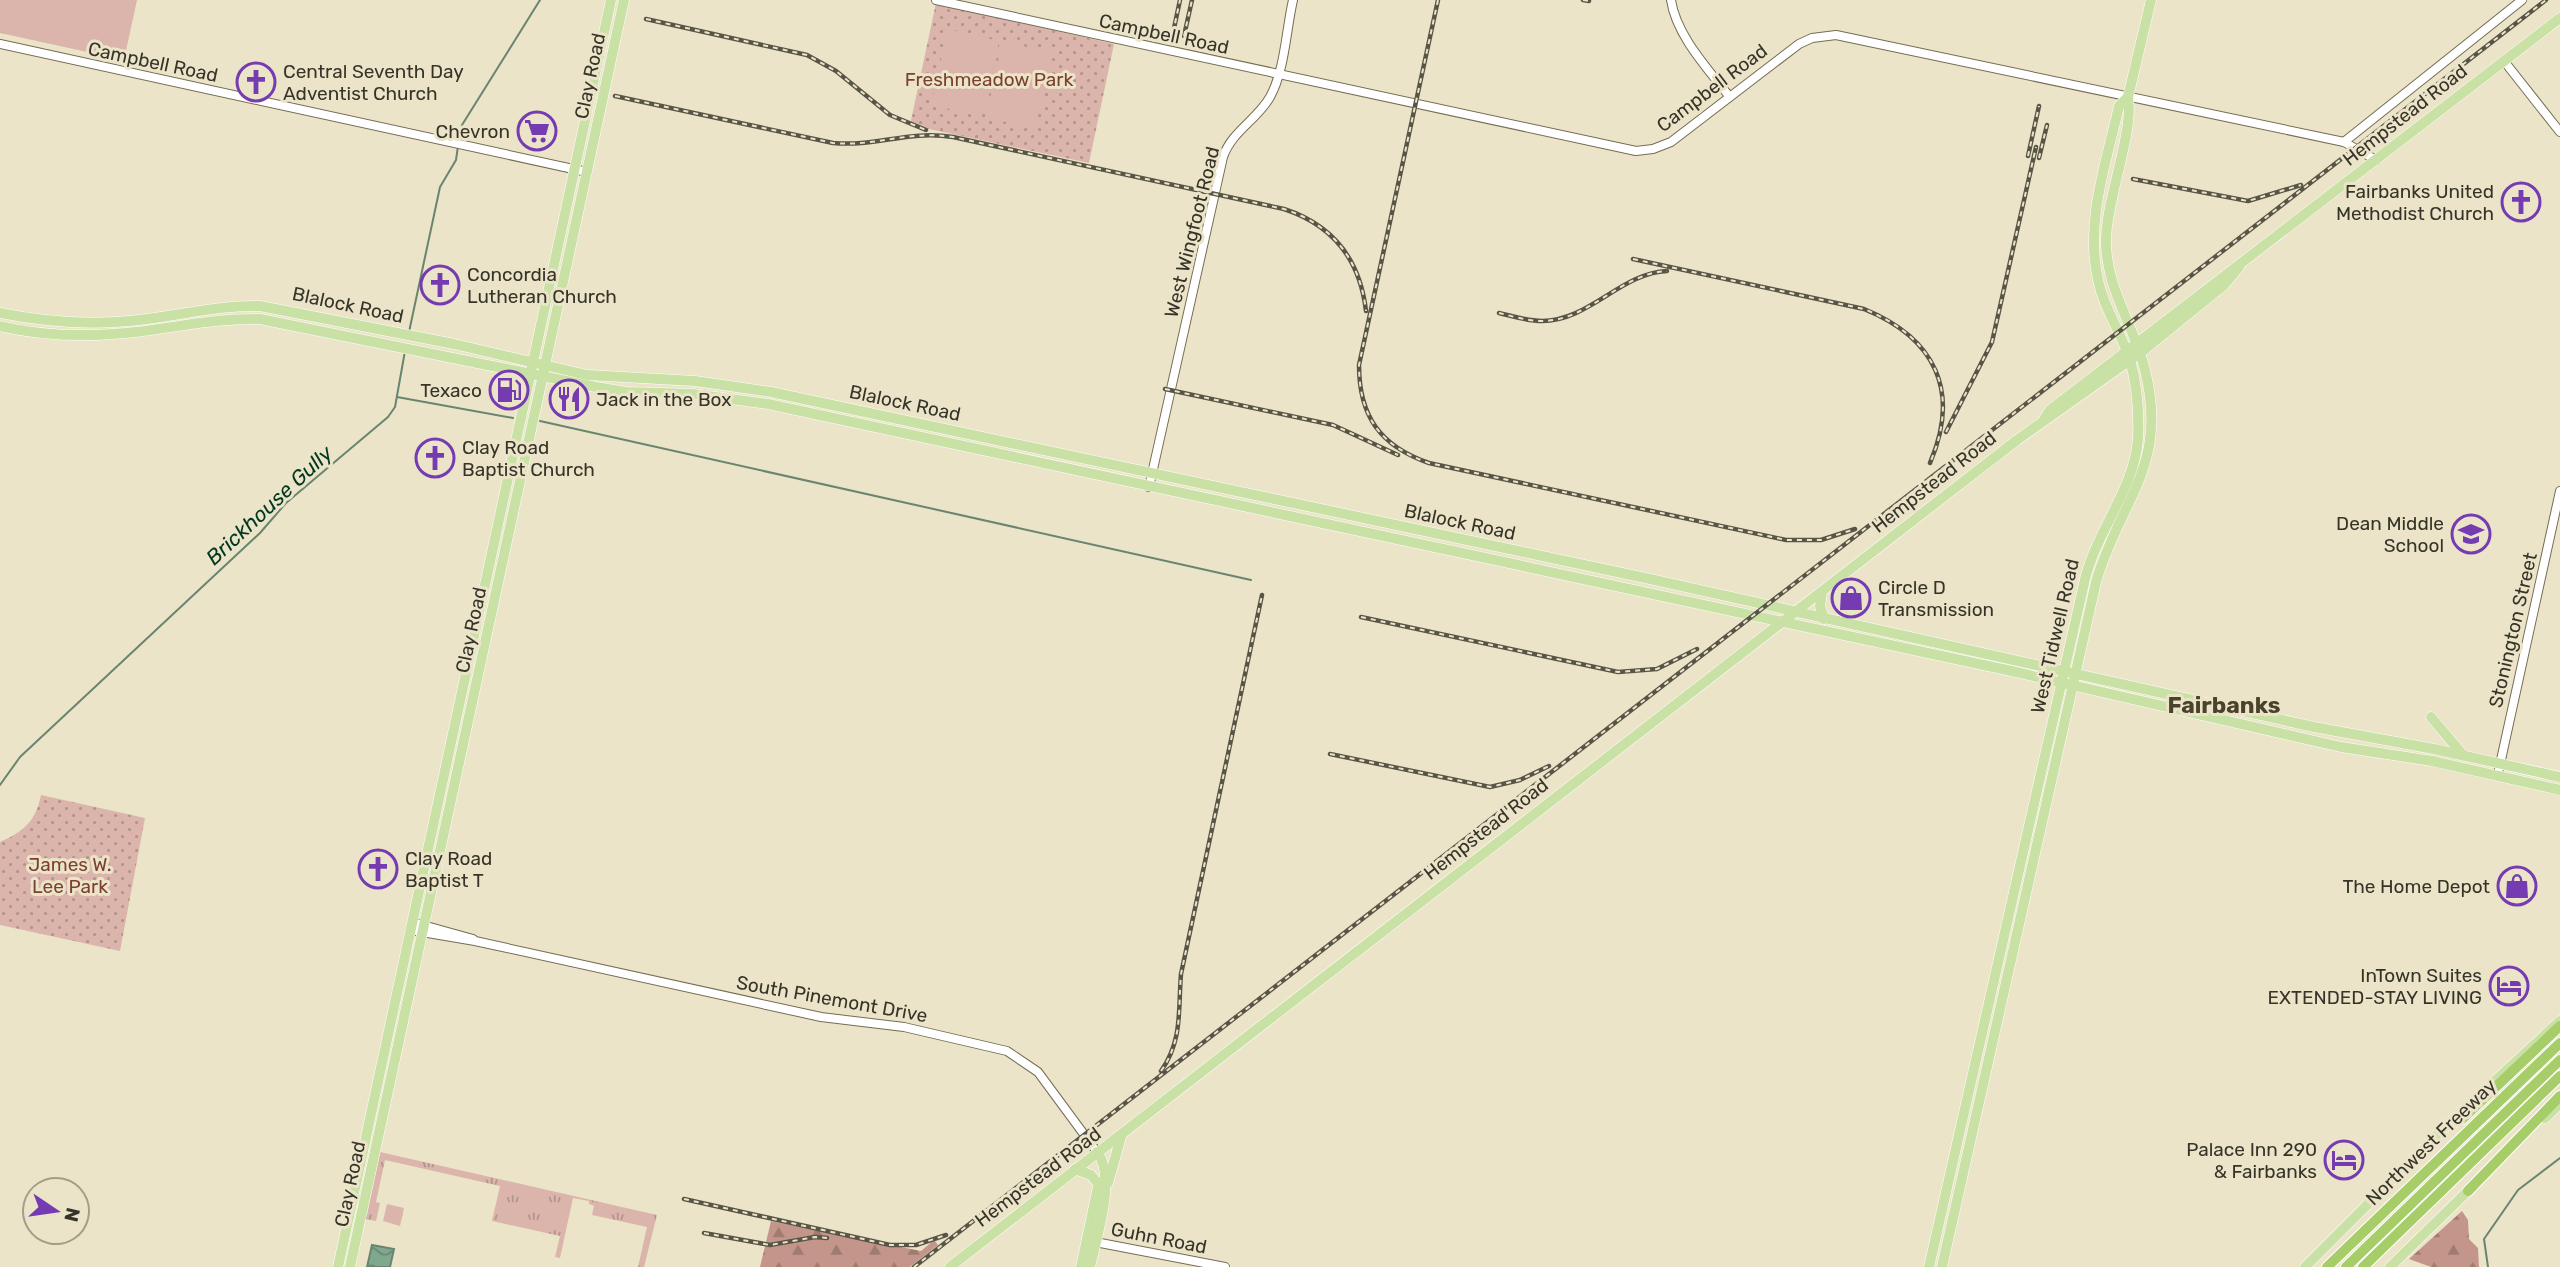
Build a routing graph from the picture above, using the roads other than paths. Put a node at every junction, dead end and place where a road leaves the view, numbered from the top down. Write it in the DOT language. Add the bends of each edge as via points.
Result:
graph roads {
  1 [pos="611,0"];
  2 [pos="936,0"];
  3 [pos="1293,0"];
  4 [pos="1671,0"];
  5 [pos="2151,0"];
  6 [pos="2522,0"];
  7 [pos="622,1"];
  8 [pos="2560,18"];
  9 [pos="0,44"];
  10 [pos="2504,61"];
  11 [pos="1277,74"];
  12 [pos="1729,96"];
  13 [pos="2128,97"];
  14 [pos="2560,132"];
  15 [pos="2344,142"];
  16 [pos="2376,160"];
  17 [pos="575,170"];
  18 [pos="587,172"];
  19 [pos="2102,177"];
  20 [pos="2115,180"];
  21 [pos="558,247"];
  22 [pos="570,250"];
  23 [pos="546,302"];
  24 [pos="558,304"];
  25 [pos="287,310"];
  26 [pos="0,313"];
  27 [pos="285,322"];
  28 [pos="0,327"];
  29 [pos="454,344"];
  30 [pos="2138,348"];
  31 [pos="2128,356"];
  32 [pos="452,357"];
  33 [pos="531,368"];
  34 [pos="544,371"];
  35 [pos="616,377"];
  36 [pos="655,380"];
  37 [pos="695,381"];
  38 [pos="596,387"];
  39 [pos="626,392"];
  40 [pos="771,392"];
  41 [pos="693,394"];
  42 [pos="768,404"];
  43 [pos="843,407"];
  44 [pos="840,420"];
  45 [pos="922,424"];
  46 [pos="919,437"];
  47 [pos="516,438"];
  48 [pos="530,441"];
  49 [pos="1000,442"];
  50 [pos="997,455"];
  51 [pos="1078,458"];
  52 [pos="1074,471"];
  53 [pos="1152,474"];
  54 [pos="1149,487"];
  55 [pos="2560,491"];
  56 [pos="1262,497"];
  57 [pos="1259,510"];
  58 [pos="2113,512"];
  59 [pos="2124,518"];
  60 [pos="1515,552"];
  61 [pos="1512,566"];
  62 [pos="1608,570"];
  63 [pos="1605,583"];
  64 [pos="1699,589"];
  65 [pos="1822,592"];
  66 [pos="1696,603"];
  67 [pos="1796,613"];
  68 [pos="1757,617"];
  69 [pos="1824,619"];
  70 [pos="1783,623"];
  71 [pos="1757,642"];
  72 [pos="2025,662"];
  73 [pos="2007,670"];
  74 [pos="2064,670"];
  75 [pos="2076,673"];
  76 [pos="2061,682"];
  77 [pos="2073,684"];
  78 [pos="2431,717"];
  79 [pos="2314,727"];
  80 [pos="2311,740"];
  81 [pos="2463,755"];
  82 [pos="2500,764"];
  83 [pos="2043,767"];
  84 [pos="2055,771"];
  85 [pos="2497,775"];
  86 [pos="2560,777"];
  87 [pos="2560,790"];
  88 [pos="2024,850"];
  89 [pos="2038,850"];
  90 [pos="411,926"];
  91 [pos="2008,926"];
  92 [pos="2020,928"];
  93 [pos="424,929"];
  94 [pos="1989,1003"];
  95 [pos="2001,1007"];
  96 [pos="2560,1020"];
  97 [pos="2560,1026"];
  98 [pos="2560,1043"];
  99 [pos="2560,1060"];
  100 [pos="2560,1076"];
  101 [pos="2560,1096"];
  102 [pos="2560,1104"];
  103 [pos="2447,1125"];
  104 [pos="1121,1136"];
  105 [pos="1956,1145"];
  106 [pos="1969,1147"];
  107 [pos="1097,1152"];
  108 [pos="1075,1169"];
  109 [pos="1102,1186"];
  110 [pos="2468,1191"];
  111 [pos="347,1223"];
  112 [pos="359,1226"];
  113 [pos="1091,1242"];
  114 [pos="338,1267"];
  115 [pos="351,1267"];
  116 [pos="950,1267"];
  117 [pos="1081,1267"];
  118 [pos="1090,1267"];
  119 [pos="1224,1267"];
  120 [pos="1929,1267"];
  121 [pos="1942,1267"];
  122 [pos="2305,1267"];
  123 [pos="2328,1267"];
  124 [pos="2346,1267"];
  125 [pos="2363,1267"];
  126 [pos="2390,1267"];
  1 -- 17 [label="main road, Clay Road"];
  2 -- 11 [label="street, Campbell Road"];
  3 -- 11 [label="street, West Wingfoot Road"];
  4 -- 12 [label="street" via="1686,35"];
  5 -- 13 [label="main road"];
  6 -- 15 [label="street"];
  7 -- 18 [label="main road, Clay Road"];
  8 -- 10 [label="main road, Hempstead Road"];
  9 -- 17 [label="street, Campbell Road"];
  10 -- 14 [label="street"];
  10 -- 16 [label="main road, Hempstead Road"];
  11 -- 12 [label="street, Campbell Road" via="1636,151 1671,142"];
  11 -- 53 [label="street, West Wingfoot Road" via="1265,105 1236,134 1223,157"];
  12 -- 13 [label="street, Campbell Road" via="1799,44 1836,35"];
  13 -- 15 [label="street, Campbell Road"];
  13 -- 19 [label="main road, West Tidwell Road" via="2119,106"];
  13 -- 20 [label="main road, West Tidwell Road" via="2130,110"];
  15 -- 16 [label="street, Campbell Road"];
  16 -- 30 [label="main road, Hempstead Road"];
  17 -- 18 [label="street, Campbell Road"];
  17 -- 21 [label="main road, Clay Road"];
  18 -- 22 [label="main road, Clay Road"];
  19 -- 20 [label="main road"];
  19 -- 31 [label="main road, West Tidwell Road" via="2094,211 2095,265 2105,306"];
  20 -- 30 [label="main road, West Tidwell Road" via="2106,261"];
  21 -- 22 [label="main road"];
  21 -- 23 [label="main road, Clay Road"];
  22 -- 24 [label="main road, Clay Road"];
  23 -- 24 [label="main road"];
  23 -- 33 [label="main road, Clay Road"];
  24 -- 34 [label="main road, Clay Road"];
  25 -- 26 [label="main road, Blalock Road" via="237,306 76,325"];
  25 -- 27 [label="main road"];
  25 -- 29 [label="main road, Blalock Road"];
  27 -- 28 [label="main road, Blalock Road" via="233,318 133,333 76,335"];
  27 -- 32 [label="main road, Blalock Road"];
  29 -- 32 [label="main road"];
  29 -- 33 [label="main road, Blalock Road"];
  30 -- 31 [label="main road, Hempstead Road"];
  30 -- 59 [label="main road, West Tidwell Road" via="2152,421 2143,478"];
  31 -- 58 [label="main road, West Tidwell Road" via="2138,422 2137,453"];
  31 -- 65 [label="main road, Hempstead Road"];
  32 -- 33 [label="main road, Blalock Road"];
  33 -- 34 [label="main road, Blalock Road"];
  33 -- 47 [label="main road, Clay Road"];
  34 -- 35 [label="main road, Blalock Road"];
  34 -- 38 [label="main road, Blalock Road"];
  34 -- 48 [label="main road, Clay Road"];
  35 -- 36 [label="main road, Blalock Road"];
  35 -- 38 [label="main road" via="610,386"];
  36 -- 37 [label="main road, Blalock Road"];
  36 -- 39 [label="main road" via="629,384"];
  37 -- 40 [label="main road, Blalock Road"];
  37 -- 41 [label="main road"];
  38 -- 39 [label="main road, Blalock Road"];
  39 -- 41 [label="main road, Blalock Road"];
  40 -- 42 [label="main road"];
  40 -- 43 [label="main road, Blalock Road"];
  41 -- 42 [label="main road, Blalock Road"];
  42 -- 44 [label="main road, Blalock Road"];
  43 -- 44 [label="main road"];
  43 -- 45 [label="main road, Blalock Road"];
  44 -- 46 [label="main road, Blalock Road"];
  45 -- 46 [label="main road"];
  45 -- 49 [label="main road, Blalock Road"];
  46 -- 50 [label="main road, Blalock Road"];
  47 -- 48 [label="main road"];
  47 -- 90 [label="main road, Clay Road"];
  48 -- 93 [label="main road, Clay Road"];
  49 -- 50 [label="main road"];
  49 -- 51 [label="main road, Blalock Road"];
  50 -- 52 [label="main road, Blalock Road"];
  51 -- 52 [label="main road"];
  51 -- 53 [label="main road, Blalock Road"];
  52 -- 54 [label="main road, Blalock Road"];
  53 -- 54 [label="street, West Wingfoot Road"];
  53 -- 56 [label="main road, Blalock Road"];
  54 -- 57 [label="main road, Blalock Road"];
  55 -- 82 [label="street, Stonington Street"];
  56 -- 57 [label="main road"];
  56 -- 60 [label="main road, Blalock Road"];
  57 -- 61 [label="main road, Blalock Road"];
  58 -- 59 [label="main road"];
  58 -- 74 [label="main road, West Tidwell Road" via="2089,563"];
  59 -- 75 [label="main road, West Tidwell Road" via="2101,564"];
  60 -- 61 [label="main road"];
  60 -- 62 [label="main road, Blalock Road"];
  61 -- 63 [label="main road, Blalock Road"];
  62 -- 63 [label="main road"];
  62 -- 64 [label="main road, Blalock Road"];
  63 -- 66 [label="main road, Blalock Road"];
  64 -- 66 [label="main road"];
  64 -- 67 [label="main road, Blalock Road"];
  65 -- 67 [label="main road, Hempstead Road"];
  65 -- 69 [label="main road"];
  66 -- 68 [label="main road, Blalock Road"];
  67 -- 69 [label="main road, Blalock Road"];
  67 -- 70 [label="main road, Hempstead Road"];
  68 -- 70 [label="main road, Blalock Road"];
  68 -- 71 [label="main road" via="1761,629"];
  69 -- 72 [label="main road, Blalock Road"];
  70 -- 71 [label="main road, Hempstead Road"];
  70 -- 73 [label="main road, Blalock Road"];
  71 -- 104 [label="main road, Hempstead Road"];
  72 -- 73 [label="main road"];
  72 -- 74 [label="main road, Blalock Road"];
  73 -- 76 [label="main road, Blalock Road"];
  74 -- 75 [label="main road, Blalock Road"];
  74 -- 76 [label="main road, West Tidwell Road"];
  75 -- 77 [label="main road, West Tidwell Road"];
  75 -- 79 [label="main road, Blalock Road"];
  76 -- 77 [label="main road, Blalock Road"];
  76 -- 83 [label="main road, West Tidwell Road"];
  77 -- 80 [label="main road, Blalock Road"];
  77 -- 84 [label="main road, West Tidwell Road"];
  78 -- 81 [label="main road"];
  79 -- 80 [label="main road"];
  79 -- 81 [label="main road, Blalock Road"];
  80 -- 85 [label="main road, Blalock Road"];
  81 -- 82 [label="main road, Blalock Road"];
  82 -- 85 [label="street, Stonington Street"];
  82 -- 86 [label="main road, Blalock Road"];
  83 -- 84 [label="main road"];
  83 -- 88 [label="main road, West Tidwell Road"];
  84 -- 89 [label="main road, West Tidwell Road"];
  85 -- 87 [label="main road, Blalock Road"];
  88 -- 89 [label="main road"];
  88 -- 91 [label="main road, West Tidwell Road"];
  89 -- 92 [label="main road, West Tidwell Road"];
  90 -- 93 [label="street, South Pinemont Drive"];
  90 -- 111 [label="main road, Clay Road"];
  91 -- 92 [label="main road"];
  91 -- 94 [label="main road, West Tidwell Road"];
  92 -- 95 [label="main road, West Tidwell Road"];
  93 -- 107 [label="street, South Pinemont Drive" via="821,1017 904,1027 1007,1051 1038,1072"];
  93 -- 112 [label="main road, Clay Road"];
  94 -- 95 [label="main road"];
  94 -- 105 [label="main road, West Tidwell Road"];
  95 -- 106 [label="main road, West Tidwell Road"];
  96 -- 103 [label="main road"];
  97 -- 103 [label="highway" via="2462,1119"];
  98 -- 123 [label="highway, Northwest Freeway"];
  99 -- 124 [label="highway"];
  100 -- 125 [label="highway"];
  101 -- 110 [label="highway"];
  102 -- 110 [label="main road"];
  103 -- 122 [label="main road"];
  104 -- 107 [label="main road, Hempstead Road"];
  104 -- 109 [label="main road" via="1110,1181"];
  105 -- 106 [label="main road"];
  105 -- 120 [label="main road, West Tidwell Road"];
  106 -- 121 [label="main road, West Tidwell Road"];
  107 -- 108 [label="main road, Hempstead Road"];
  107 -- 109 [label="main road"];
  108 -- 109 [label="main road"];
  108 -- 116 [label="main road, Hempstead Road"];
  109 -- 113 [label="main road"];
  110 -- 126 [label="main road"];
  111 -- 112 [label="main road"];
  111 -- 114 [label="main road, Clay Road"];
  112 -- 115 [label="main road, Clay Road"];
  113 -- 117 [label="main road"];
  113 -- 118 [label="main road"];
  113 -- 119 [label="street, Guhn Road"];
}
